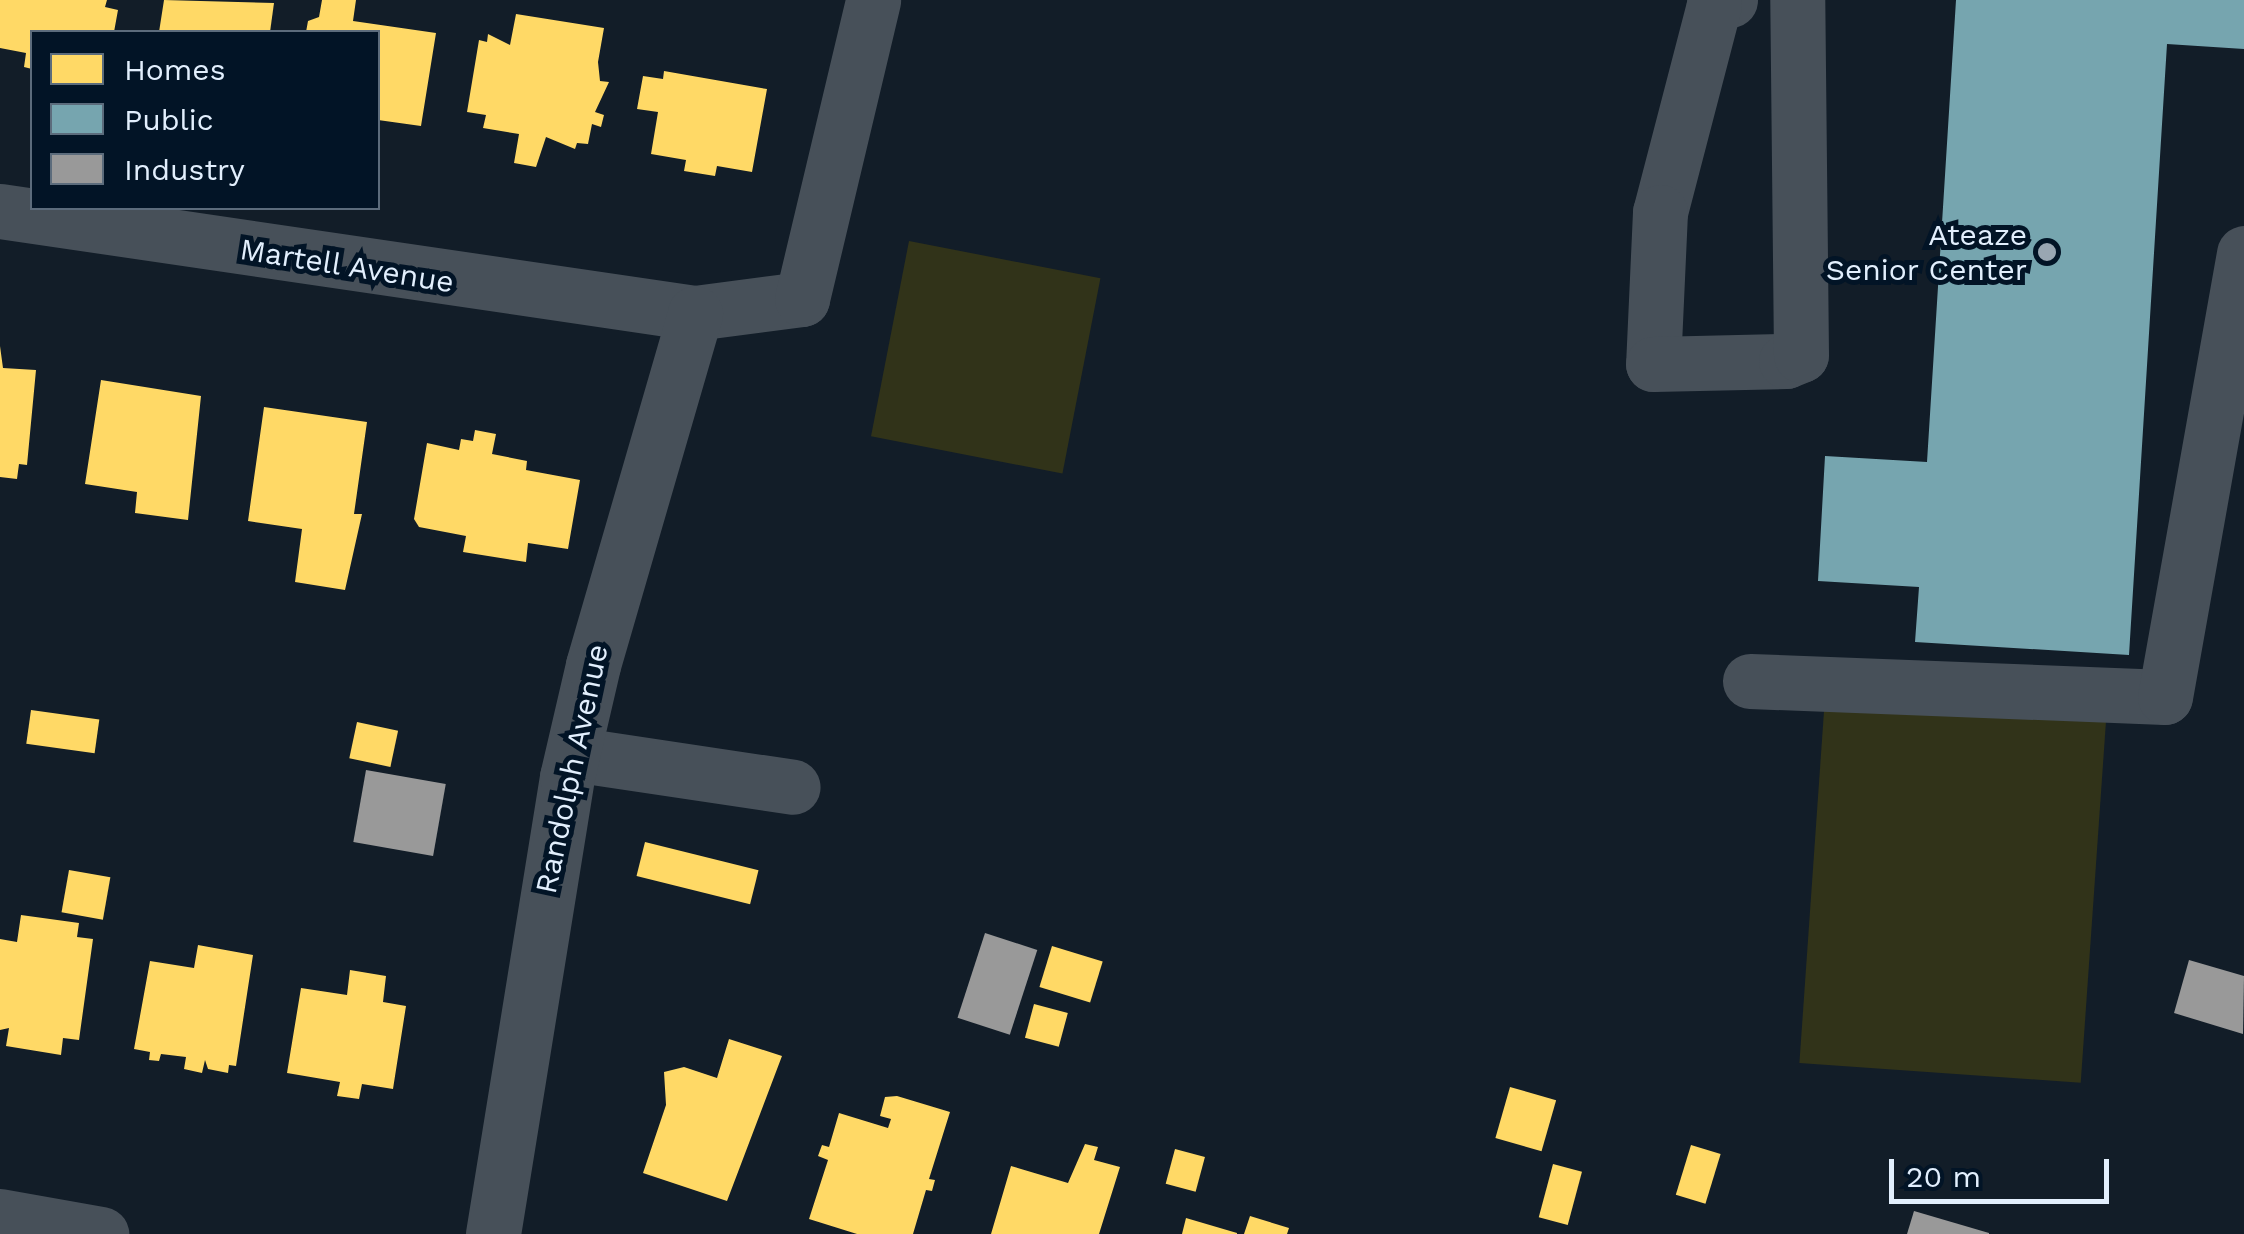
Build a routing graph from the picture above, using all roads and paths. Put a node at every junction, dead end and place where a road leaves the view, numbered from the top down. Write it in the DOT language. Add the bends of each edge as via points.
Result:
graph roads {
  1 [pos="873,0"];
  2 [pos="1730,0"];
  3 [pos="1798,0"];
  4 [pos="0,211"];
  5 [pos="2244,253"];
  6 [pos="695,313"];
  7 [pos="1750,681"];
  8 [pos="573,754"];
  9 [pos="794,787"];
  10 [pos="0,1216"];
  11 [pos="102,1234"];
  12 [pos="494,1234"];
  1 -- 6 [label="street, Martell Avenue" via="802,298"];
  2 -- 3 [label="street" via="1714,5 1660,212 1653,364 1786,361 1801,354"];
  4 -- 6 [label="street, Martell Avenue"];
  5 -- 7 [label="street" via="2165,697"];
  6 -- 8 [label="street, Randolph Avenue"];
  8 -- 9 [label="street"];
  8 -- 12 [label="street, Randolph Avenue" via="542,902"];
  10 -- 11 [label="street"];
}
